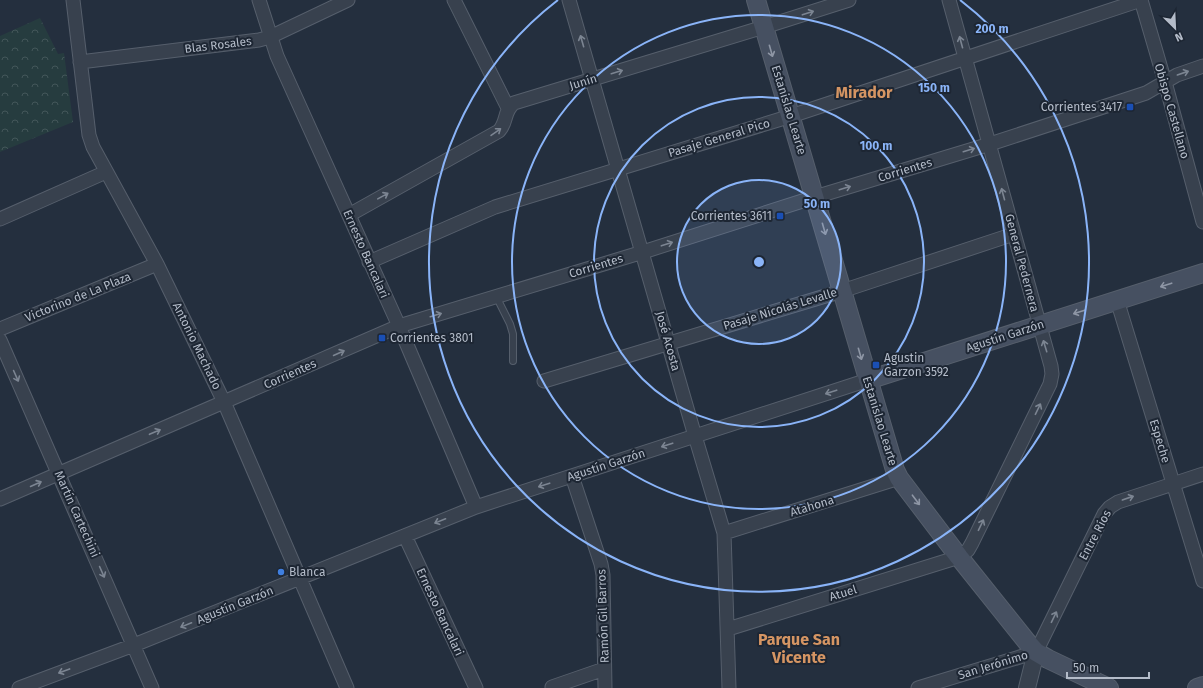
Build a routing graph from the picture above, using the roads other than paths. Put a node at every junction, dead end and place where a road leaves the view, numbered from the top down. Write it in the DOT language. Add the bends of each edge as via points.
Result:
graph roads {
  1 [pos="73,0"];
  2 [pos="259,0"];
  3 [pos="348,0"];
  4 [pos="454,0"];
  5 [pos="569,0"];
  6 [pos="756,0"];
  7 [pos="849,0"];
  8 [pos="949,0"];
  9 [pos="1141,0"];
  10 [pos="764,27"];
  11 [pos="270,37"];
  12 [pos="965,58"];
  13 [pos="80,62"];
  14 [pos="1203,66"];
  15 [pos="593,79"];
  16 [pos="1165,82"];
  17 [pos="508,108"];
  18 [pos="791,116"];
  19 [pos="990,144"];
  20 [pos="618,169"];
  21 [pos="106,172"];
  22 [pos="815,197"];
  23 [pos="349,215"];
  24 [pos="0,219"];
  25 [pos="1203,222"];
  26 [pos="1014,234"];
  27 [pos="643,252"];
  28 [pos="369,262"];
  29 [pos="157,264"];
  30 [pos="1203,273"];
  31 [pos="842,291"];
  32 [pos="496,296"];
  33 [pos="1117,300"];
  34 [pos="399,326"];
  35 [pos="1039,326"];
  36 [pos="0,329"];
  37 [pos="0,340"];
  38 [pos="668,342"];
  39 [pos="513,361"];
  40 [pos="868,380"];
  41 [pos="544,382"];
  42 [pos="224,402"];
  43 [pos="695,436"];
  44 [pos="59,474"];
  45 [pos="1203,474"];
  46 [pos="572,476"];
  47 [pos="899,478"];
  48 [pos="1173,483"];
  49 [pos="0,499"];
  50 [pos="476,507"];
  51 [pos="724,533"];
  52 [pos="405,536"];
  53 [pos="960,557"];
  54 [pos="300,579"];
  55 [pos="1203,581"];
  56 [pos="728,629"];
  57 [pos="134,645"];
  58 [pos="1036,652"];
  59 [pos="604,669"];
  60 [pos="552,686"];
  61 [pos="1203,686"];
  62 [pos="19,688"];
  63 [pos="152,688"];
  64 [pos="347,688"];
  65 [pos="476,688"];
  66 [pos="605,688"];
  67 [pos="730,688"];
  68 [pos="918,688"];
  69 [pos="1027,688"];
  70 [pos="1109,688"];
  71 [pos="1197,688"];
  1 -- 13 [label="street, Antonio Machado"];
  2 -- 11 [label="street, Ernesto Bancalari"];
  3 -- 11 [label="street, Blas Rosales"];
  4 -- 17 [label="street"];
  15 -- 5 [label="street, José Acosta, one-way"];
  6 -- 10 [label="main road, Estanislao Learte"];
  10 -- 7 [label="street, Junín, one-way"];
  12 -- 8 [label="street, General Pedernera, one-way"];
  9 -- 12 [label="street, Pasaje General Pico"];
  9 -- 16 [label="street, Obispo Castellano"];
  15 -- 10 [label="street, Junín, one-way"];
  10 -- 18 [label="main road, Estanislao Learte, one-way"];
  11 -- 13 [label="street, Blas Rosales"];
  11 -- 23 [label="street, Ernesto Bancalari"];
  12 -- 18 [label="street, Pasaje General Pico"];
  12 -- 19 [label="street, General Pedernera"];
  13 -- 21 [label="street, Antonio Machado" via="89,135"];
  16 -- 14 [label="street, Corrientes, one-way"];
  15 -- 17 [label="street, Junín" via="521,100"];
  15 -- 20 [label="street, José Acosta"];
  16 -- 19 [label="street, Corrientes" via="1146,93"];
  16 -- 25 [label="street, Obispo Castellano"];
  23 -- 17 [label="street, one-way" via="499,131"];
  18 -- 20 [label="street, Pasaje General Pico"];
  18 -- 22 [label="main road, Estanislao Learte"];
  22 -- 19 [label="street, Corrientes, one-way"];
  26 -- 19 [label="street, General Pedernera, one-way"];
  20 -- 27 [label="street, José Acosta"];
  20 -- 28 [label="street, Pasaje General Pico" via="495,207"];
  21 -- 24 [label="street"];
  21 -- 29 [label="street, Antonio Machado"];
  27 -- 22 [label="street, Corrientes, one-way"];
  22 -- 31 [label="main road, Estanislao Learte, one-way"];
  23 -- 28 [label="street, Ernesto Bancalari"];
  26 -- 31 [label="street, Pasaje Nicolás Levalle"];
  26 -- 35 [label="street, General Pedernera"];
  27 -- 32 [label="street, Corrientes"];
  27 -- 38 [label="street, José Acosta"];
  28 -- 34 [label="street, Ernesto Bancalari"];
  29 -- 36 [label="street, Victorino de La Plaza"];
  29 -- 42 [label="street, Antonio Machado"];
  30 -- 33 [label="main road, Agustín Garzón, one-way"];
  31 -- 38 [label="street, Pasaje Nicolás Levalle"];
  31 -- 40 [label="main road, Estanislao Learte, one-way"];
  34 -- 32 [label="street, Corrientes, one-way"];
  32 -- 39 [label="lane" via="513,334"];
  33 -- 35 [label="main road, Agustín Garzón, one-way"];
  33 -- 48 [label="street, Espeche"];
  42 -- 34 [label="street, Corrientes, one-way"];
  34 -- 50 [label="street, Ernesto Bancalari"];
  35 -- 40 [label="main road, Agustín Garzón"];
  53 -- 35 [label="street, General Pedernera, one-way" via="972,543 1050,384 1051,366"];
  37 -- 44 [label="street, Martín Cartechini, one-way"];
  38 -- 41 [label="street, Pasaje Nicolás Levalle"];
  38 -- 43 [label="street, José Acosta"];
  40 -- 43 [label="street, Agustín Garzón, one-way"];
  40 -- 47 [label="main road, Estanislao Learte" via="894,470"];
  44 -- 42 [label="street, Corrientes, one-way"];
  42 -- 54 [label="street, Antonio Machado"];
  43 -- 46 [label="street, Agustín Garzón, one-way"];
  43 -- 51 [label="street, José Acosta"];
  49 -- 44 [label="street, Corrientes, one-way"];
  44 -- 57 [label="street, Martín Cartechini, one-way"];
  45 -- 48 [label="street, Entre Ríos"];
  46 -- 50 [label="street, Agustín Garzón, one-way"];
  46 -- 59 [label="street, Ramón Gil Barros" via="602,564"];
  47 -- 51 [label="street, Atahona"];
  47 -- 53 [label="main road, Estanislao Learte, one-way"];
  48 -- 55 [label="street, Espeche"];
  58 -- 48 [label="street, Entre Ríos, one-way" via="1110,506"];
  50 -- 52 [label="street, Agustín Garzón, one-way"];
  51 -- 56 [label="street, José Acosta"];
  52 -- 54 [label="street, Agustín Garzón"];
  52 -- 65 [label="street, Ernesto Bancalari"];
  53 -- 56 [label="street, Atuel"];
  53 -- 58 [label="main road, Estanislao Learte"];
  54 -- 57 [label="street, Agustín Garzón, one-way"];
  54 -- 64 [label="street, Antonio Machado"];
  56 -- 67 [label="street, José Acosta"];
  57 -- 62 [label="street, Agustín Garzón, one-way"];
  57 -- 63 [label="street, Martín Cartechini"];
  58 -- 68 [label="street, San Jerónimo"];
  58 -- 69 [label="street"];
  58 -- 70 [label="main road, San Jerónimo"];
  59 -- 60 [label="street"];
  59 -- 66 [label="street, Ramón Gil Barros"];
  61 -- 71 [label="main road"];
}
